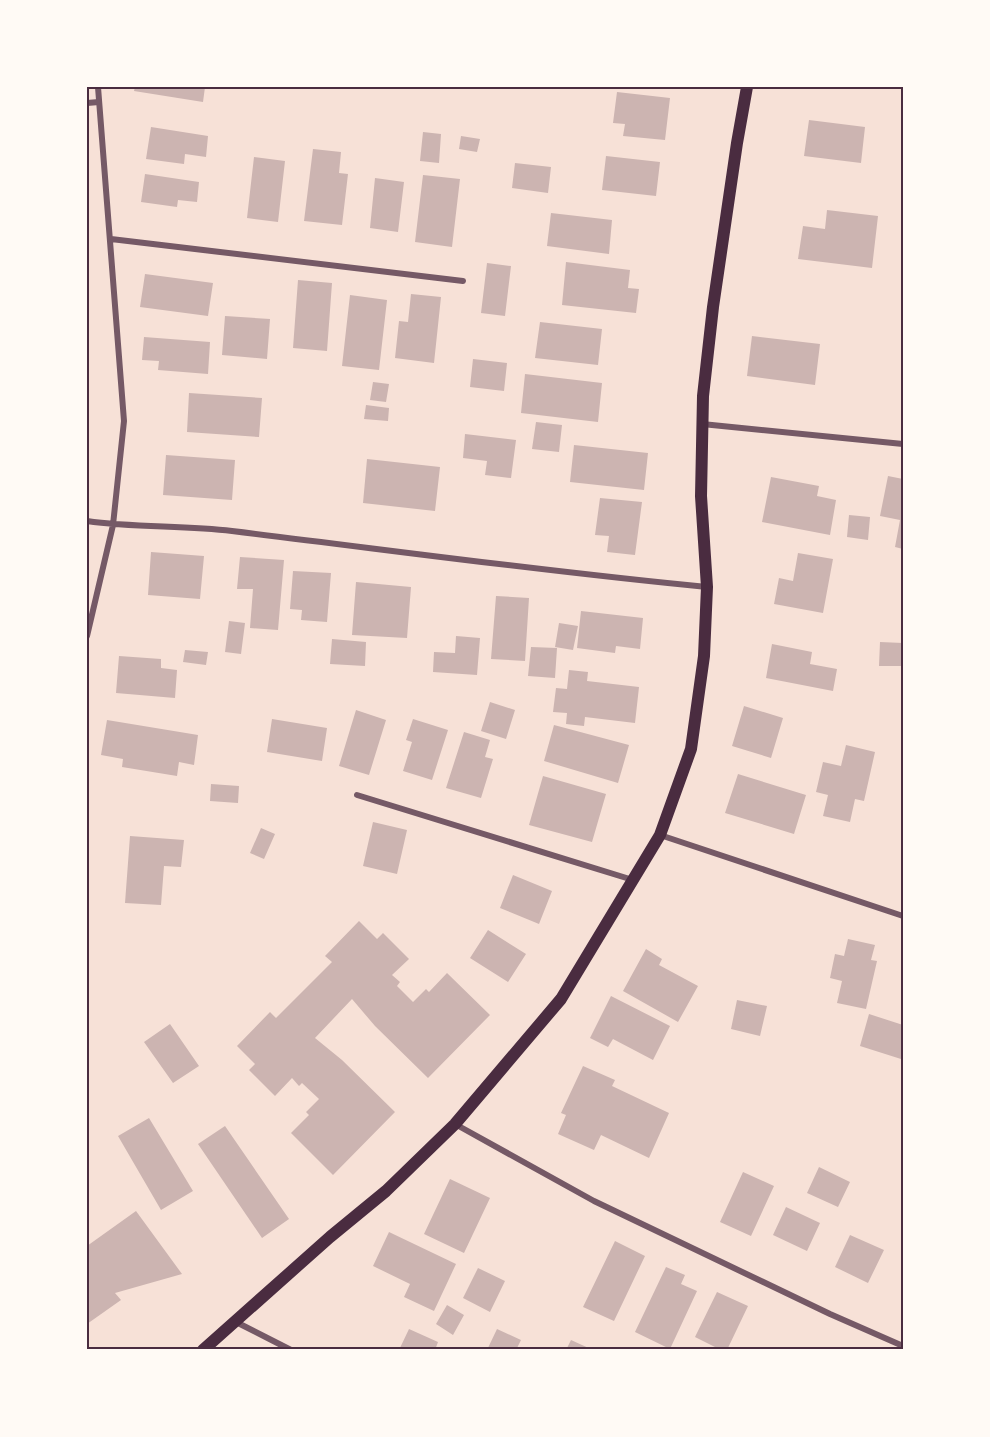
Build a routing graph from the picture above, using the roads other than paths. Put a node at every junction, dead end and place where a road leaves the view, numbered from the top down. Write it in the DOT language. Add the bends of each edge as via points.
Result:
graph roads {
  1 [pos="98,87"];
  2 [pos="747,87"];
  3 [pos="99,102"];
  4 [pos="87,103"];
  5 [pos="111,239"];
  6 [pos="464,280"];
  7 [pos="702,424"];
  8 [pos="903,444"];
  9 [pos="87,521"];
  10 [pos="113,525"];
  11 [pos="707,587"];
  12 [pos="87,636"];
  13 [pos="357,795"];
  14 [pos="660,836"];
  15 [pos="633,880"];
  16 [pos="903,916"];
  17 [pos="455,1124"];
  18 [pos="235,1322"];
  19 [pos="903,1346"];
  20 [pos="203,1350"];
  21 [pos="291,1350"];
  1 -- 3 [label="street"];
  2 -- 7 [label="main road" via="713,308"];
  3 -- 4 [label="street"];
  3 -- 5 [label="street"];
  5 -- 6 [label="street"];
  5 -- 10 [label="street" via="124,421"];
  7 -- 8 [label="street"];
  7 -- 11 [label="main road" via="701,496"];
  9 -- 10 [label="street"];
  10 -- 11 [label="street" via="228,531"];
  10 -- 12 [label="street"];
  11 -- 14 [label="main road" via="704,656 691,749"];
  13 -- 15 [label="street"];
  14 -- 15 [label="main road"];
  14 -- 16 [label="street"];
  15 -- 17 [label="main road" via="561,999"];
  17 -- 18 [label="main road" via="386,1191"];
  17 -- 19 [label="street" via="594,1201"];
  18 -- 20 [label="main road"];
  18 -- 21 [label="street"];
}
